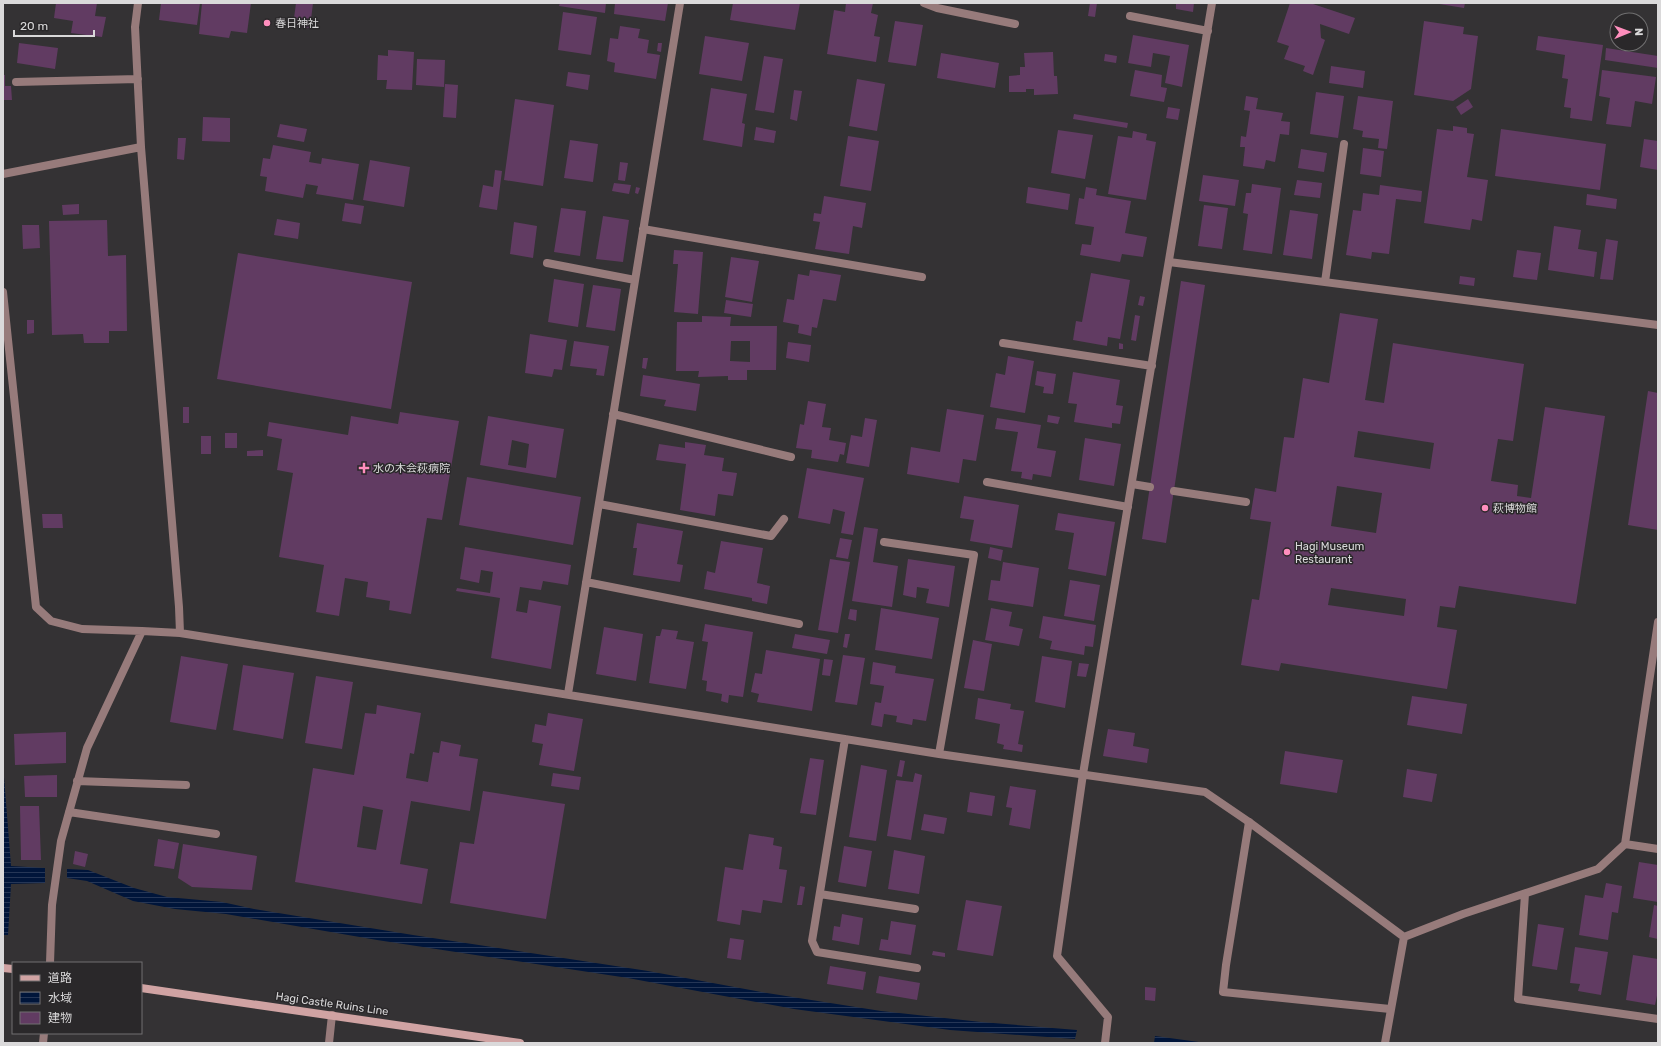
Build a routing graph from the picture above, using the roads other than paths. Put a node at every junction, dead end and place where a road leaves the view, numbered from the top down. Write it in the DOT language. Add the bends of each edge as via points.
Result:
graph roads {
  1 [pos="138,3"];
  2 [pos="680,3"];
  3 [pos="924,3"];
  4 [pos="1212,3"];
  5 [pos="1130,16"];
  6 [pos="1015,24"];
  7 [pos="1208,31"];
  8 [pos="138,79"];
  9 [pos="16,82"];
  10 [pos="1344,144"];
  11 [pos="141,147"];
  12 [pos="3,174"];
  13 [pos="643,229"];
  14 [pos="1169,262"];
  15 [pos="547,263"];
  16 [pos="922,277"];
  17 [pos="635,280"];
  18 [pos="1325,282"];
  19 [pos="3,292"];
  20 [pos="1658,324"];
  21 [pos="1004,343"];
  22 [pos="1152,366"];
  23 [pos="613,414"];
  24 [pos="791,457"];
  25 [pos="987,482"];
  26 [pos="1132,484"];
  27 [pos="1150,487"];
  28 [pos="1174,491"];
  29 [pos="1246,502"];
  30 [pos="599,504"];
  31 [pos="1128,507"];
  32 [pos="784,519"];
  33 [pos="884,542"];
  34 [pos="586,582"];
  35 [pos="1658,622"];
  36 [pos="799,624"];
  37 [pos="142,631"];
  38 [pos="180,632"];
  39 [pos="1655,661"];
  40 [pos="568,694"];
  41 [pos="845,739"];
  42 [pos="939,754"];
  43 [pos="1083,774"];
  44 [pos="77,781"];
  45 [pos="186,785"];
  46 [pos="69,812"];
  47 [pos="1249,822"];
  48 [pos="216,834"];
  49 [pos="1625,844"];
  50 [pos="1658,849"];
  51 [pos="820,894"];
  52 [pos="1525,894"];
  53 [pos="915,909"];
  54 [pos="1404,937"];
  55 [pos="50,962"];
  56 [pos="917,968"];
  57 [pos="142,988"];
  58 [pos="1390,1009"];
  59 [pos="332,1015"];
  60 [pos="1658,1019"];
  61 [pos="329,1043"];
  62 [pos="520,1043"];
  63 [pos="1105,1043"];
  64 [pos="1384,1043"];
  1 -- 8 [label="street" via="135,27"];
  2 -- 13 [label="street"];
  3 -- 6 [label="street" via="936,8"];
  4 -- 7 [label="street"];
  5 -- 7 [label="street"];
  7 -- 14 [label="street"];
  8 -- 9 [label="street"];
  8 -- 11 [label="street"];
  10 -- 18 [label="street"];
  11 -- 12 [label="street"];
  11 -- 38 [label="street"];
  13 -- 16 [label="street"];
  13 -- 17 [label="street"];
  14 -- 18 [label="street"];
  14 -- 22 [label="street"];
  15 -- 17 [label="street"];
  17 -- 23 [label="street"];
  18 -- 20 [label="street"];
  19 -- 37 [label="street" via="36,607 51,621 82,629"];
  21 -- 22 [label="street"];
  22 -- 26 [label="street"];
  23 -- 24 [label="street"];
  23 -- 30 [label="street"];
  25 -- 31 [label="street"];
  26 -- 27 [label="street"];
  26 -- 31 [label="street"];
  28 -- 29 [label="street"];
  30 -- 32 [label="street" via="770,536"];
  30 -- 34 [label="street"];
  31 -- 43 [label="street"];
  33 -- 42 [label="street" via="974,555"];
  34 -- 36 [label="street"];
  34 -- 40 [label="street"];
  35 -- 39 [label="street"];
  37 -- 38 [label="street"];
  37 -- 44 [label="street" via="87,748"];
  38 -- 40 [label="street"];
  39 -- 49 [label="street"];
  40 -- 41 [label="street"];
  41 -- 42 [label="street"];
  41 -- 51 [label="street"];
  42 -- 43 [label="street"];
  43 -- 47 [label="street" via="1205,792"];
  43 -- 63 [label="street" via="1056,956 1108,1017"];
  44 -- 45 [label="street"];
  44 -- 46 [label="street"];
  46 -- 48 [label="street"];
  46 -- 55 [label="street" via="61,841 52,905"];
  47 -- 54 [label="street"];
  47 -- 58 [label="street" via="1224,992"];
  49 -- 50 [label="street"];
  49 -- 52 [label="street" via="1598,869"];
  51 -- 53 [label="street"];
  51 -- 56 [label="street" via="812,941 817,952"];
  52 -- 54 [label="street"];
  52 -- 60 [label="street" via="1518,999"];
  54 -- 58 [label="street"];
  57 -- 59 [label="main road, Hagi Castle Ruins Line"];
  58 -- 64 [label="street"];
  59 -- 61 [label="street"];
  59 -- 62 [label="main road, Hagi Castle Ruins Line"];
}
